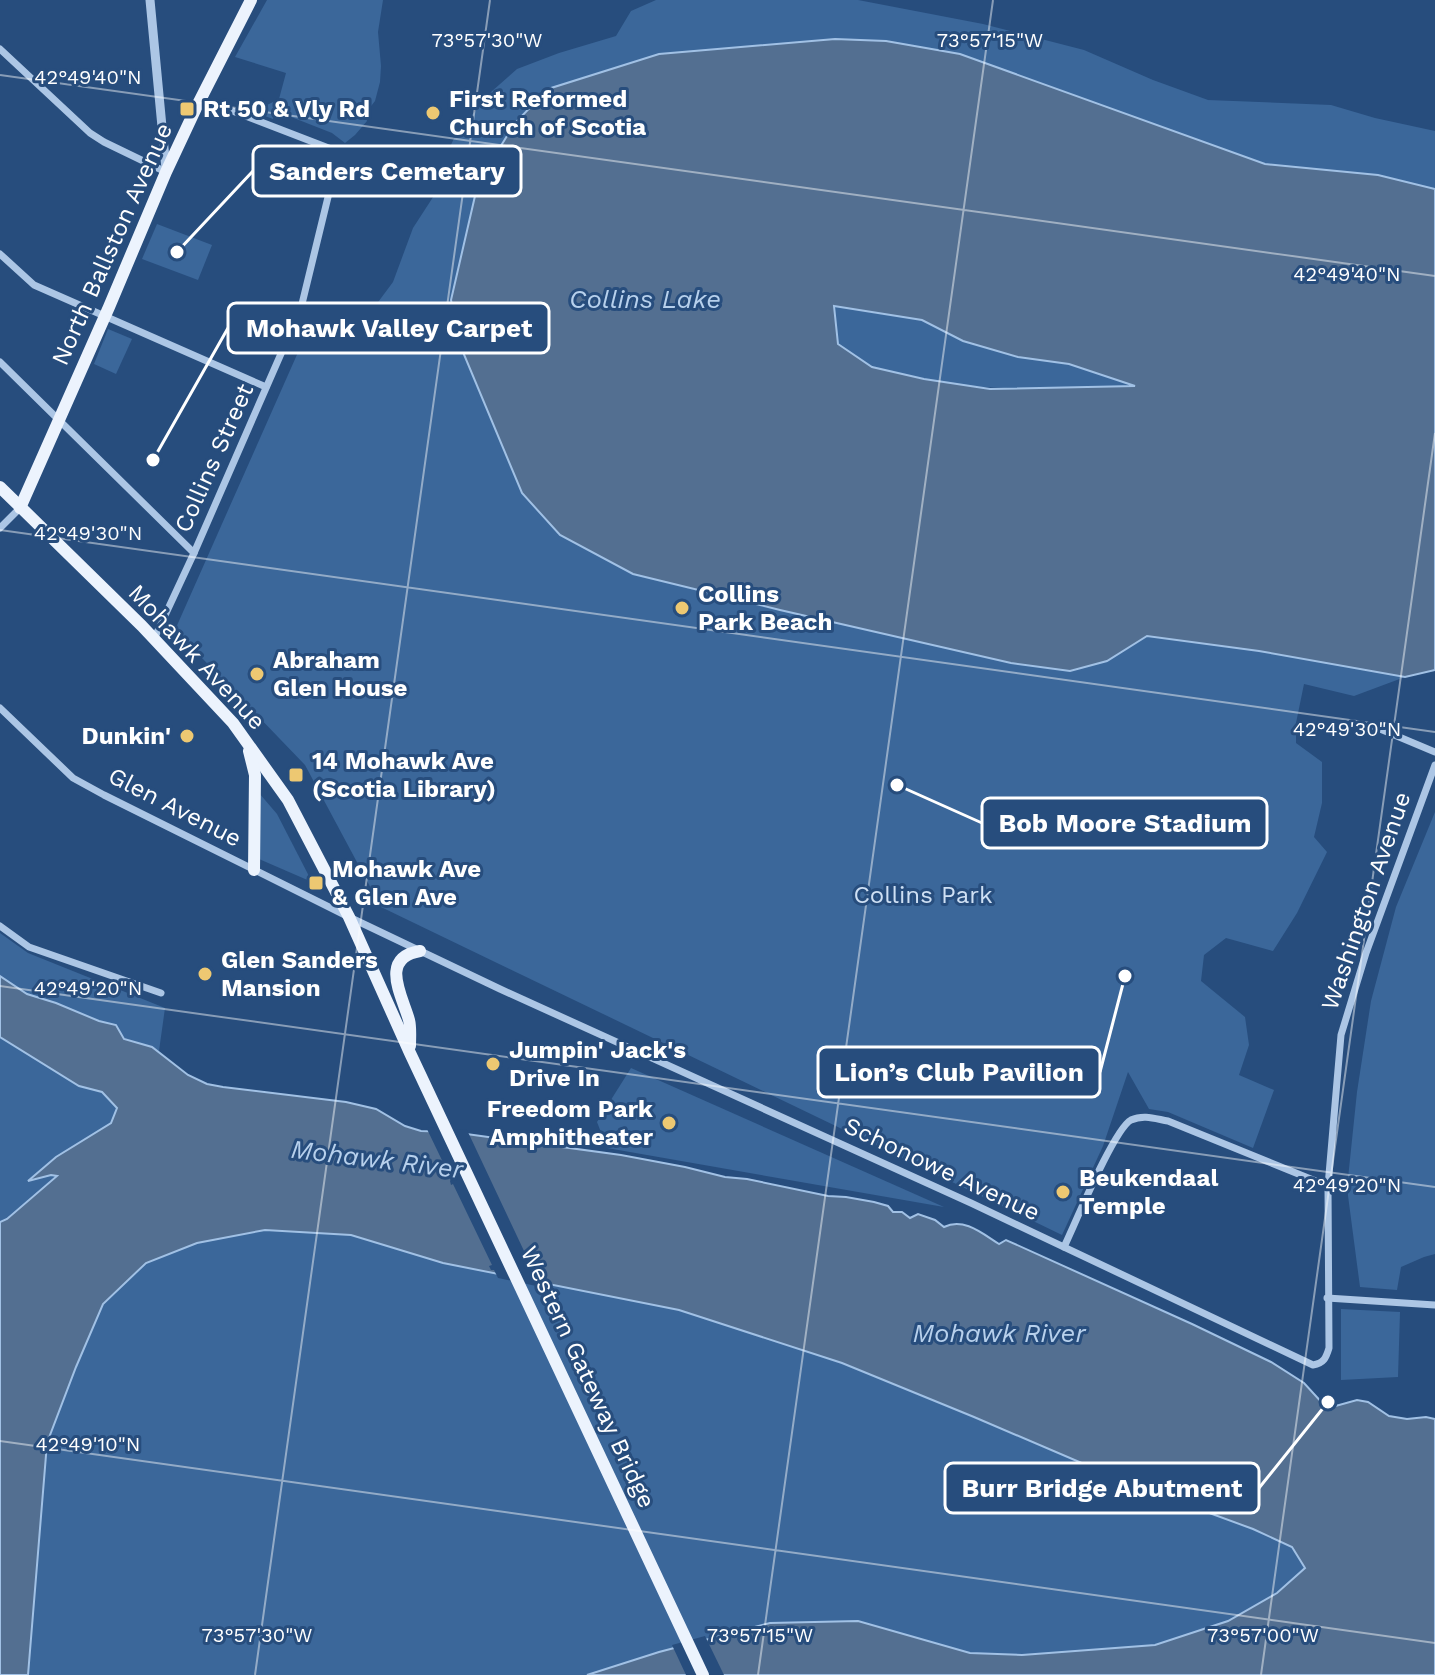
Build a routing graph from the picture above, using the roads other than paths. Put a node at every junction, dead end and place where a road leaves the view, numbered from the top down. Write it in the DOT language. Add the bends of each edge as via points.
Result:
graph roads {
  1 [pos="150,0"];
  2 [pos="251,0"];
  3 [pos="0,49"];
  4 [pos="201,99"];
  5 [pos="166,172"];
  6 [pos="0,254"];
  7 [pos="105,317"];
  8 [pos="0,362"];
  9 [pos="266,387"];
  10 [pos="59,420"];
  11 [pos="0,487"];
  12 [pos="20,508"];
  13 [pos="0,528"];
  14 [pos="194,553"];
  15 [pos="154,639"];
  16 [pos="0,708"];
  17 [pos="1373,726"];
  18 [pos="247,744"];
  19 [pos="1435,752"];
  20 [pos="1435,765"];
  21 [pos="254,870"];
  22 [pos="349,917"];
  23 [pos="0,926"];
  24 [pos="420,951"];
  25 [pos="161,993"];
  26 [pos="410,1053"];
  27 [pos="433,1097"];
  28 [pos="1328,1186"];
  29 [pos="1064,1247"];
  30 [pos="1327,1298"];
  31 [pos="1435,1305"];
  32 [pos="1300,1359"];
  33 [pos="703,1675"];
  1 -- 5 [label="street"];
  2 -- 4 [label="main road, North Ballston Avenue"];
  3 -- 5 [label="street" via="90,133"];
  4 -- 5 [label="main road, North Ballston Avenue"];
  4 -- 9 [label="street, Collins Street" via="339,152 301,308"];
  5 -- 7 [label="main road, North Ballston Avenue"];
  6 -- 7 [label="street" via="34,285"];
  7 -- 9 [label="street"];
  7 -- 10 [label="main road, North Ballston Avenue"];
  8 -- 10 [label="street"];
  9 -- 14 [label="street, Collins Street"];
  10 -- 12 [label="main road, North Ballston Avenue"];
  10 -- 14 [label="street"];
  11 -- 12 [label="main road, Mohawk Avenue"];
  12 -- 13 [label="street"];
  12 -- 15 [label="main road, Mohawk Avenue"];
  14 -- 15 [label="street, Collins Street"];
  15 -- 18 [label="main road, Mohawk Avenue"];
  16 -- 21 [label="street, Glen Avenue" via="73,778"];
  17 -- 19 [label="street"];
  18 -- 21 [label="main road" via="255,775"];
  18 -- 22 [label="main road, Mohawk Avenue" via="288,800"];
  20 -- 28 [label="street, Washington Avenue" via="1341,1035"];
  21 -- 22 [label="street, Glen Avenue"];
  22 -- 24 [label="street, Schonowe Avenue"];
  22 -- 26 [label="main road, Mohawk Avenue"];
  23 -- 25 [label="street" via="29,947"];
  24 -- 26 [label="main road" via="403,958 397,968 399,995 410,1022"];
  24 -- 29 [label="street, Schonowe Avenue"];
  26 -- 27 [label="main road, Mohawk Avenue"];
  27 -- 33 [label="main road, Western Gateway Bridge"];
  28 -- 29 [label="street" via="1146,1116 1130,1120 1121,1130"];
  28 -- 30 [label="street, Washington Avenue"];
  29 -- 32 [label="street, Schonowe Avenue"];
  30 -- 31 [label="street"];
  30 -- 32 [label="street, Washington Avenue" via="1326,1358 1313,1365"];
}
